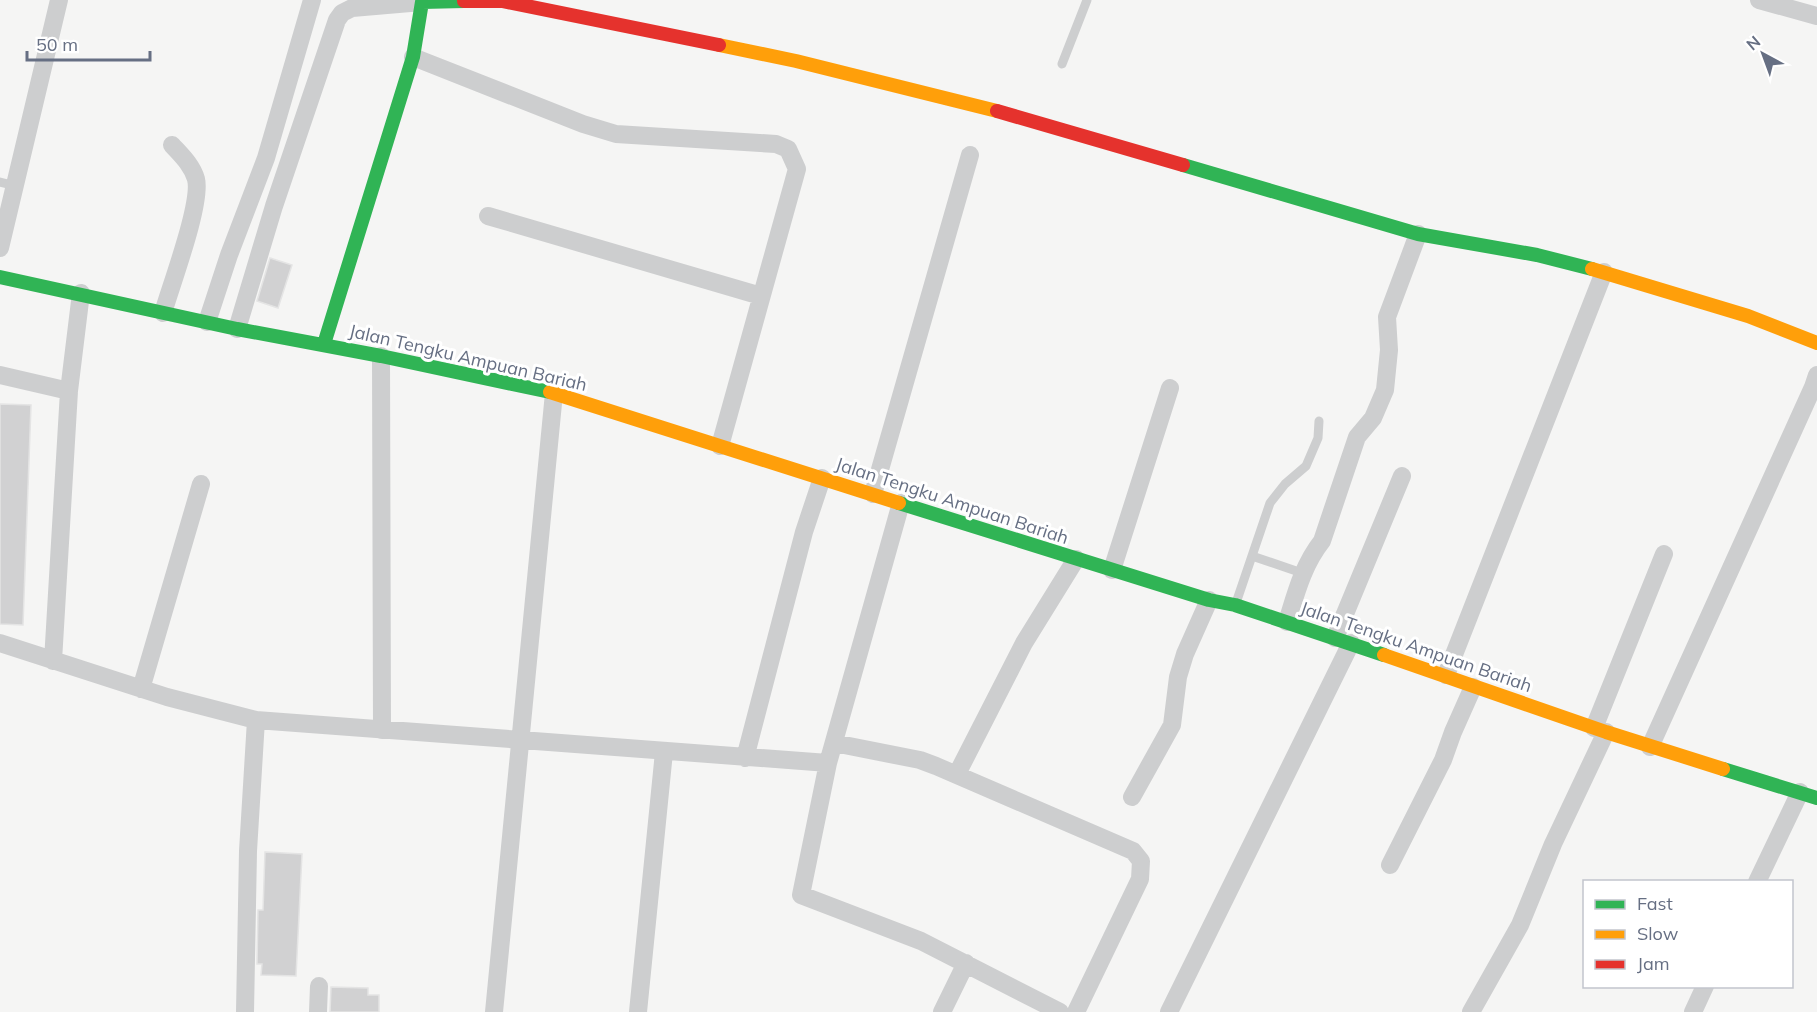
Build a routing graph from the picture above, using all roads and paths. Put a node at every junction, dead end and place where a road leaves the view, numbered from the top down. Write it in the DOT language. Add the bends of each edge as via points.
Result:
graph roads {
  1 [pos="59,0"];
  2 [pos="312,0"];
  3 [pos="1087,0"];
  4 [pos="1759,0"];
  5 [pos="422,2"];
  6 [pos="1817,16"];
  7 [pos="413,57"];
  8 [pos="1062,64"];
  9 [pos="290,75"];
  10 [pos="312,93"];
  11 [pos="172,145"];
  12 [pos="970,155"];
  13 [pos="8,184"];
  14 [pos="488,216"];
  15 [pos="1418,234"];
  16 [pos="0,248"];
  17 [pos="10,266"];
  18 [pos="1604,272"];
  19 [pos="0,277"];
  20 [pos="72,291"];
  21 [pos="761,296"];
  22 [pos="163,313"];
  23 [pos="207,322"];
  24 [pos="237,329"];
  25 [pos="1817,343"];
  26 [pos="324,345"];
  27 [pos="381,356"];
  28 [pos="0,375"];
  29 [pos="1817,375"];
  30 [pos="1170,388"];
  31 [pos="69,391"];
  32 [pos="554,393"];
  33 [pos="1319,421"];
  34 [pos="720,446"];
  35 [pos="1402,476"];
  36 [pos="822,478"];
  37 [pos="201,484"];
  38 [pos="873,495"];
  39 [pos="901,503"];
  40 [pos="1664,554"];
  41 [pos="1252,556"];
  42 [pos="1076,559"];
  43 [pos="1112,570"];
  44 [pos="1302,573"];
  45 [pos="1209,600"];
  46 [pos="1235,605"];
  47 [pos="1287,622"];
  48 [pos="1343,640"];
  49 [pos="0,643"];
  50 [pos="53,661"];
  51 [pos="1446,675"];
  52 [pos="1473,687"];
  53 [pos="141,689"];
  54 [pos="256,720"];
  55 [pos="382,730"];
  56 [pos="1600,730"];
  57 [pos="520,740"];
  58 [pos="834,743"];
  59 [pos="1650,747"];
  60 [pos="664,752"];
  61 [pos="745,758"];
  62 [pos="828,764"];
  63 [pos="957,774"];
  64 [pos="1809,795"];
  65 [pos="1132,797"];
  66 [pos="1390,865"];
  67 [pos="1758,880"];
  68 [pos="966,963"];
  69 [pos="319,986"];
  70 [pos="1705,988"];
  71 [pos="245,1012"];
  72 [pos="318,1012"];
  73 [pos="494,1012"];
  74 [pos="638,1012"];
  75 [pos="942,1012"];
  76 [pos="1060,1012"];
  77 [pos="1076,1012"];
  78 [pos="1169,1012"];
  79 [pos="1471,1012"];
  80 [pos="1693,1012"];
  1 -- 13 [label="street"];
  2 -- 9 [label="street"];
  3 -- 8 [label="lane"];
  4 -- 6 [label="street"];
  5 -- 7 [label="main road"];
  5 -- 10 [label="street" via="352,8 342,13"];
  5 -- 15 [label="main road" via="502,1 796,61 1017,116"];
  7 -- 21 [label="street" via="616,134 776,144 788,149 797,169"];
  7 -- 26 [label="main road"];
  9 -- 10 [label="street"];
  9 -- 23 [label="street" via="266,158"];
  10 -- 24 [label="street"];
  11 -- 22 [label="street" via="192,170 197,195"];
  12 -- 38 [label="street"];
  13 -- 16 [label="street"];
  14 -- 21 [label="street"];
  15 -- 18 [label="main road" via="1537,255"];
  15 -- 44 [label="street" via="1388,317 1385,390 1373,418 1357,437 1322,541"];
  17 -- 20 [label="main road, Jalan Tengku Ampuan Bariah"];
  18 -- 25 [label="main road" via="1748,316"];
  18 -- 51 [label="street"];
  19 -- 20 [label="main road, Jalan Tengku Ampuan Bariah"];
  20 -- 22 [label="main road, Jalan Tengku Ampuan Bariah"];
  20 -- 31 [label="street"];
  21 -- 34 [label="street"];
  22 -- 23 [label="main road, Jalan Tengku Ampuan Bariah"];
  23 -- 24 [label="main road, Jalan Tengku Ampuan Bariah"];
  24 -- 26 [label="main road, Jalan Tengku Ampuan Bariah"];
  26 -- 27 [label="main road, Jalan Tengku Ampuan Bariah"];
  27 -- 32 [label="main road, Jalan Tengku Ampuan Bariah"];
  27 -- 55 [label="street"];
  28 -- 31 [label="street"];
  29 -- 59 [label="street"];
  30 -- 43 [label="street"];
  31 -- 50 [label="street"];
  32 -- 34 [label="main road, Jalan Tengku Ampuan Bariah"];
  32 -- 57 [label="street"];
  33 -- 41 [label="lane" via="1318,438 1305,466 1270,503"];
  34 -- 36 [label="main road, Jalan Tengku Ampuan Bariah"];
  35 -- 48 [label="street"];
  36 -- 38 [label="main road, Jalan Tengku Ampuan Bariah"];
  36 -- 61 [label="street" via="804,532"];
  37 -- 53 [label="street"];
  38 -- 39 [label="main road, Jalan Tengku Ampuan Bariah"];
  39 -- 42 [label="main road, Jalan Tengku Ampuan Bariah"];
  39 -- 58 [label="street"];
  40 -- 56 [label="street"];
  41 -- 44 [label="lane"];
  41 -- 46 [label="lane"];
  42 -- 43 [label="main road, Jalan Tengku Ampuan Bariah"];
  42 -- 63 [label="street" via="1024,643"];
  43 -- 45 [label="main road, Jalan Tengku Ampuan Bariah"];
  44 -- 47 [label="street"];
  45 -- 46 [label="main road, Jalan Tengku Ampuan Bariah"];
  45 -- 65 [label="street" via="1178,677 1172,725"];
  46 -- 47 [label="main road, Jalan Tengku Ampuan Bariah"];
  47 -- 48 [label="main road, Jalan Tengku Ampuan Bariah"];
  48 -- 51 [label="main road, Jalan Tengku Ampuan Bariah"];
  48 -- 78 [label="street"];
  49 -- 50 [label="street"];
  50 -- 53 [label="street"];
  51 -- 52 [label="main road, Jalan Tengku Ampuan Bariah"];
  52 -- 56 [label="main road, Jalan Tengku Ampuan Bariah"];
  52 -- 66 [label="street" via="1443,760"];
  53 -- 54 [label="street"];
  54 -- 55 [label="street"];
  54 -- 71 [label="street" via="248,851"];
  55 -- 57 [label="street"];
  56 -- 59 [label="main road, Jalan Tengku Ampuan Bariah"];
  56 -- 79 [label="street" via="1520,925"];
  57 -- 60 [label="street"];
  57 -- 73 [label="street"];
  58 -- 62 [label="street"];
  58 -- 63 [label="street" via="920,760"];
  59 -- 64 [label="main road, Jalan Tengku Ampuan Bariah"];
  60 -- 61 [label="street"];
  60 -- 74 [label="street"];
  61 -- 62 [label="street"];
  62 -- 68 [label="street" via="801,895 921,941"];
  63 -- 77 [label="street" via="1133,851 1141,861 1140,879"];
  64 -- 67 [label="street"];
  68 -- 75 [label="street"];
  68 -- 76 [label="street"];
  69 -- 72 [label="street"];
  70 -- 80 [label="street"];
}
